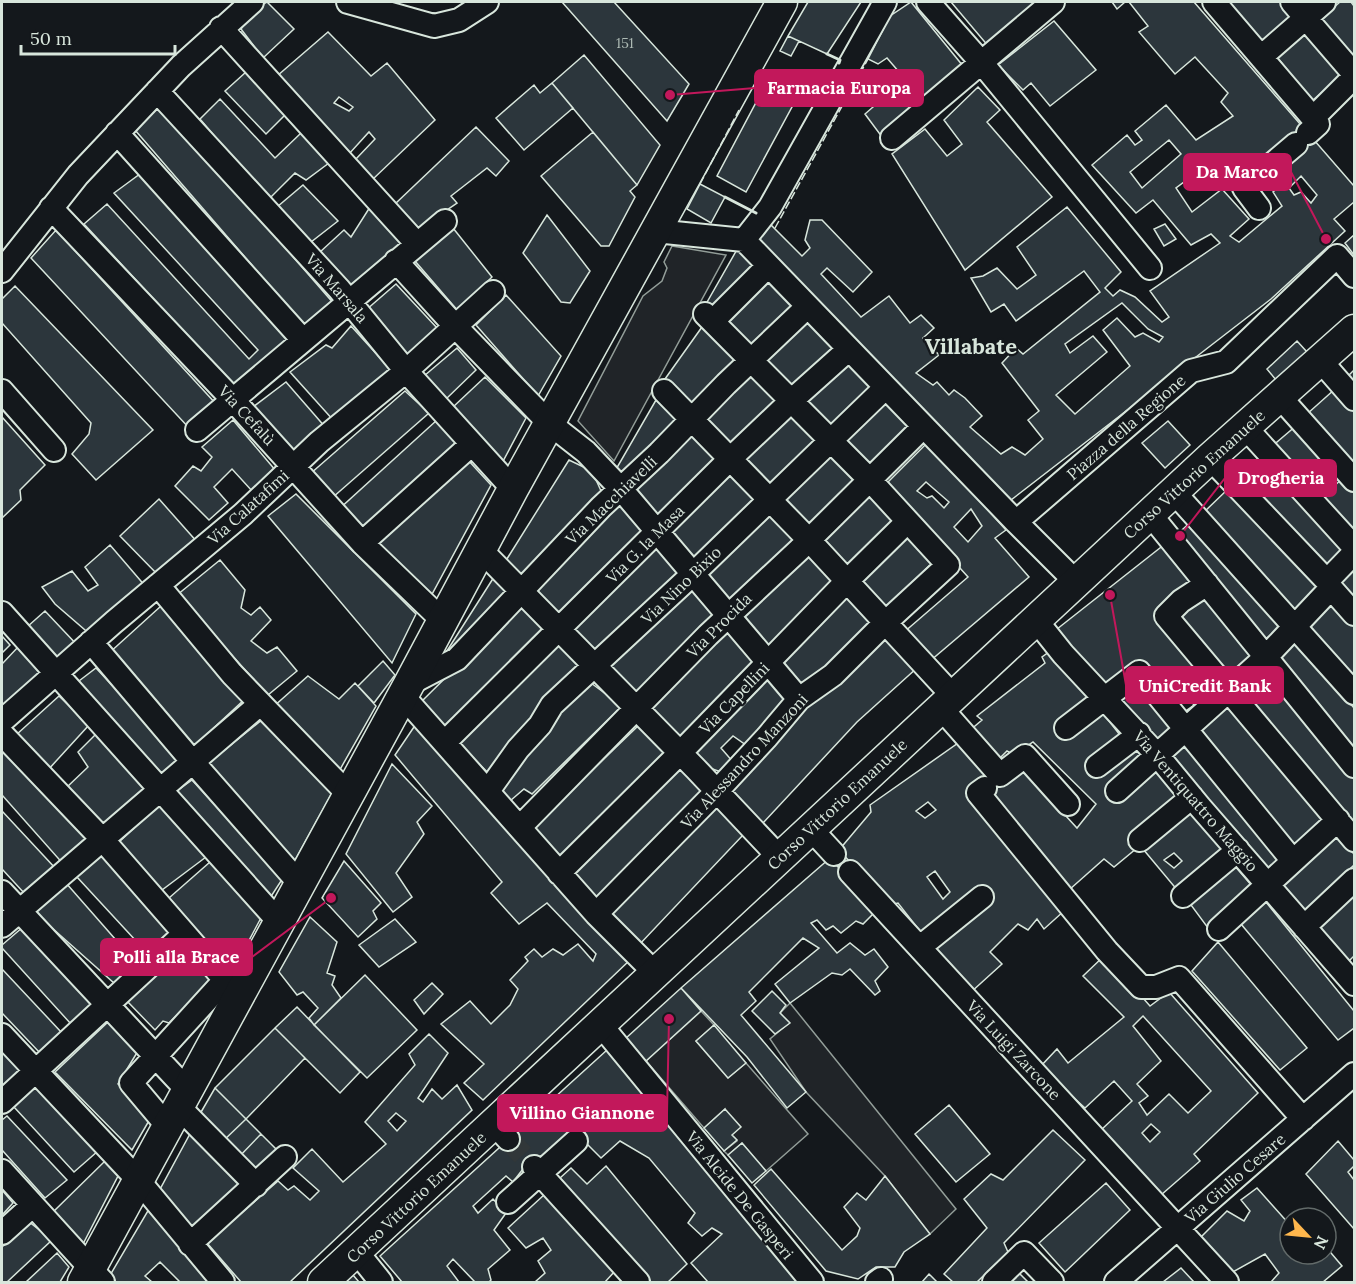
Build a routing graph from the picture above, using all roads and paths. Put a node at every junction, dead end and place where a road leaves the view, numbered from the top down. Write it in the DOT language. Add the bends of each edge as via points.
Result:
graph roads {
  1 [pos="252,2"];
  2 [pos="348,2"];
  3 [pos="487,2"];
  4 [pos="782,2"];
  5 [pos="885,2"];
  6 [pos="928,2"];
  7 [pos="1053,2"];
  8 [pos="1214,2"];
  9 [pos="1324,2"];
  10 [pos="1299,9"];
  11 [pos="220,28"];
  12 [pos="1261,57"];
  13 [pos="981,62"];
  14 [pos="1354,76"];
  15 [pos="157,91"];
  16 [pos="1309,130"];
  17 [pos="117,133"];
  18 [pos="892,138"];
  19 [pos="51,208"];
  20 [pos="1259,208"];
  21 [pos="445,221"];
  22 [pos="655,231"];
  23 [pos="744,240"];
  24 [pos="417,244"];
  25 [pos="396,261"];
  26 [pos="768,266"];
  27 [pos="1150,268"];
  28 [pos="2,271"];
  29 [pos="1354,276"];
  30 [pos="493,292"];
  31 [pos="348,300"];
  32 [pos="807,307"];
  33 [pos="455,326"];
  34 [pos="1354,330"];
  35 [pos="303,340"];
  36 [pos="848,350"];
  37 [pos="752,359"];
  38 [pos="1320,360"];
  39 [pos="406,370"];
  40 [pos="885,388"];
  41 [pos="2,391"];
  42 [pos="664,391"];
  43 [pos="1280,396"];
  44 [pos="1354,399"];
  45 [pos="233,400"];
  46 [pos="791,400"];
  47 [pos="692,419"];
  48 [pos="549,423"];
  49 [pos="923,427"];
  50 [pos="1245,427"];
  51 [pos="197,430"];
  52 [pos="830,441"];
  53 [pos="472,444"];
  54 [pos="54,450"];
  55 [pos="1210,458"];
  56 [pos="730,459"];
  57 [pos="294,466"];
  58 [pos="870,480"];
  59 [pos="1354,480"];
  60 [pos="513,489"];
  61 [pos="621,489"];
  62 [pos="1173,492"];
  63 [pos="769,500"];
  64 [pos="1150,514"];
  65 [pos="908,522"];
  66 [pos="1016,522"];
  67 [pos="658,532"];
  68 [pos="808,540"];
  69 [pos="362,543"];
  70 [pos="1354,547"];
  71 [pos="480,550"];
  72 [pos="1354,553"];
  73 [pos="693,574"];
  74 [pos="847,581"];
  75 [pos="1076,582"];
  76 [pos="1207,584"];
  77 [pos="1329,584"];
  78 [pos="158,585"];
  79 [pos="521,591"];
  80 [pos="2,613"];
  81 [pos="1354,614"];
  82 [pos="728,616"];
  83 [pos="1036,620"];
  84 [pos="443,621"];
  85 [pos="885,623"];
  86 [pos="1294,625"];
  87 [pos="559,630"];
  88 [pos="91,642"];
  89 [pos="1266,657"];
  90 [pos="768,663"];
  91 [pos="596,666"];
  92 [pos="55,674"];
  93 [pos="406,690"];
  94 [pos="1229,691"];
  95 [pos="1354,693"];
  96 [pos="799,699"];
  97 [pos="1106,699"];
  98 [pos="947,702"];
  99 [pos="260,704"];
  100 [pos="637,709"];
  101 [pos="2,721"];
  102 [pos="1066,728"];
  103 [pos="1187,730"];
  104 [pos="2,734"];
  105 [pos="1139,734"];
  106 [pos="445,742"];
  107 [pos="680,753"];
  108 [pos="1158,756"];
  109 [pos="192,761"];
  110 [pos="1097,766"];
  111 [pos="1354,766"];
  112 [pos="990,784"];
  113 [pos="160,790"];
  114 [pos="488,791"];
  115 [pos="717,791"];
  116 [pos="1117,791"];
  117 [pos="349,795"];
  118 [pos="1192,797"];
  119 [pos="1068,804"];
  120 [pos="1338,820"];
  121 [pos="519,827"];
  122 [pos="810,828"];
  123 [pos="103,840"];
  124 [pos="1140,840"];
  125 [pos="1354,840"];
  126 [pos="1238,850"];
  127 [pos="834,854"];
  128 [pos="779,857"];
  129 [pos="1293,861"];
  130 [pos="850,872"];
  131 [pos="560,873"];
  132 [pos="1354,880"];
  133 [pos="300,884"];
  134 [pos="1267,884"];
  135 [pos="2,892"];
  136 [pos="1183,896"];
  137 [pos="982,897"];
  138 [pos="19,911"];
  139 [pos="596,914"];
  140 [pos="279,922"];
  141 [pos="2,926"];
  142 [pos="1304,927"];
  143 [pos="1218,929"];
  144 [pos="184,934"];
  145 [pos="920,947"];
  146 [pos="656,974"];
  147 [pos="1354,984"];
  148 [pos="232,988"];
  149 [pos="106,1004"];
  150 [pos="600,1024"];
  151 [pos="2,1035"];
  152 [pos="156,1057"];
  153 [pos="35,1071"];
  154 [pos="1354,1074"];
  155 [pos="2,1102"];
  156 [pos="178,1108"];
  157 [pos="1303,1119"];
  158 [pos="576,1141"];
  159 [pos="285,1157"];
  160 [pos="537,1170"];
  161 [pos="2,1171"];
  162 [pos="139,1181"];
  163 [pos="256,1185"];
  164 [pos="508,1202"];
  165 [pos="32,1206"];
  166 [pos="1178,1228"];
  167 [pos="2,1233"];
  168 [pos="190,1244"];
  169 [pos="357,1252"];
  170 [pos="93,1278"];
  171 [pos="223,1282"];
  172 [pos="323,1282"];
  173 [pos="381,1282"];
  174 [pos="638,1282"];
  175 [pos="812,1282"];
  176 [pos="994,1282"];
  177 [pos="1052,1282"];
  178 [pos="1116,1282"];
  179 [pos="1227,1282"];
  1 -- 11 [label="street"];
  2 -- 3 [label="street" via="434,26 459,20"];
  4 -- 22 [label="main road"];
  5 -- 23 [label="street" via="770,207"];
  6 -- 13 [label="street"];
  7 -- 13 [label="street"];
  8 -- 12 [label="street"];
  9 -- 10 [label="street"];
  10 -- 12 [label="street"];
  10 -- 14 [label="street"];
  11 -- 15 [label="street"];
  11 -- 24 [label="street"];
  12 -- 16 [label="street"];
  13 -- 18 [label="street"];
  13 -- 27 [label="street"];
  14 -- 16 [label="street"];
  15 -- 17 [label="street"];
  15 -- 31 [label="street, Via Marsala"];
  16 -- 20 [label="street" via="1244,188"];
  17 -- 19 [label="street"];
  17 -- 35 [label="street"];
  19 -- 28 [label="street"];
  19 -- 45 [label="street, Via Cefalù"];
  21 -- 24 [label="street"];
  22 -- 23 [label="street"];
  22 -- 48 [label="main road"];
  23 -- 26 [label="street"];
  24 -- 25 [label="street"];
  25 -- 31 [label="street"];
  25 -- 33 [label="street"];
  26 -- 32 [label="street"];
  26 -- 37 [label="street" via="709,318"];
  29 -- 66 [label="street, Piazza della Regione" via="1337,256 1226,362 1191,371"];
  30 -- 33 [label="street, Via Calatafimi"];
  31 -- 35 [label="street"];
  31 -- 39 [label="street, Via Marsala"];
  32 -- 36 [label="street"];
  32 -- 37 [label="street, Via Macchiavelli"];
  33 -- 39 [label="street, Via Calatafimi"];
  33 -- 48 [label="street"];
  34 -- 38 [label="main road, Corso Vittorio Emanuele"];
  35 -- 45 [label="street"];
  36 -- 40 [label="street"];
  36 -- 46 [label="street, Via G. la Masa"];
  37 -- 46 [label="street"];
  37 -- 47 [label="street, Via Macchiavelli"];
  38 -- 43 [label="main road, Corso Vittorio Emanuele"];
  38 -- 44 [label="street"];
  39 -- 53 [label="street, Via Marsala"];
  39 -- 57 [label="street, Via Calatafimi"];
  40 -- 49 [label="street"];
  40 -- 52 [label="street, Via Nino Bixio"];
  41 -- 54 [label="street"];
  42 -- 47 [label="street"];
  43 -- 50 [label="main road, Corso Vittorio Emanuele"];
  43 -- 59 [label="street"];
  45 -- 51 [label="street"];
  45 -- 57 [label="street, Via Cefalù"];
  46 -- 52 [label="street"];
  46 -- 56 [label="street, Via G. la Masa"];
  47 -- 56 [label="street"];
  47 -- 61 [label="street, Via Macchiavelli"];
  48 -- 60 [label="main road"];
  48 -- 61 [label="street" via="586,452"];
  49 -- 58 [label="street, Via Procida"];
  49 -- 66 [label="street"];
  50 -- 55 [label="main road, Corso Vittorio Emanuele"];
  50 -- 70 [label="street"];
  52 -- 58 [label="street"];
  52 -- 63 [label="street, Via Nino Bixio"];
  53 -- 60 [label="street, Via Marsala"];
  53 -- 69 [label="street"];
  55 -- 62 [label="main road, Corso Vittorio Emanuele"];
  55 -- 77 [label="street"];
  56 -- 63 [label="street"];
  56 -- 67 [label="street, Via G. la Masa"];
  57 -- 69 [label="street, Via Cefalù"];
  57 -- 78 [label="street, Via Calatafimi"];
  58 -- 65 [label="street"];
  58 -- 68 [label="street, Via Procida"];
  60 -- 71 [label="main road"];
  61 -- 67 [label="street"];
  61 -- 79 [label="street, Via Macchiavelli"];
  62 -- 64 [label="main road, Corso Vittorio Emanuele"];
  62 -- 86 [label="street"];
  63 -- 68 [label="street"];
  63 -- 73 [label="street, Via Nino Bixio"];
  64 -- 75 [label="main road, Corso Vittorio Emanuele"];
  64 -- 76 [label="street"];
  65 -- 74 [label="street, Via Capellini"];
  65 -- 85 [label="street, Via Alessandro Manzoni" via="948,565"];
  66 -- 75 [label="street"];
  67 -- 73 [label="street"];
  67 -- 87 [label="street, Via G. la Masa"];
  68 -- 74 [label="street"];
  68 -- 82 [label="street, Via Procida"];
  69 -- 84 [label="street, Via Cefalù"];
  71 -- 79 [label="street"];
  71 -- 84 [label="main road"];
  72 -- 77 [label="street"];
  73 -- 82 [label="street"];
  73 -- 91 [label="street, Via Nino Bixio"];
  74 -- 85 [label="street"];
  74 -- 90 [label="street, Via Capellini"];
  75 -- 83 [label="main road, Corso Vittorio Emanuele"];
  76 -- 89 [label="street"];
  76 -- 94 [label="street" via="1166,616"];
  77 -- 81 [label="street"];
  77 -- 86 [label="street"];
  78 -- 88 [label="street, Via Calatafimi"];
  78 -- 99 [label="street"];
  79 -- 87 [label="street"];
  79 -- 93 [label="street, Via Macchiavelli" via="457,659"];
  80 -- 92 [label="street"];
  82 -- 90 [label="street"];
  82 -- 100 [label="street, Via Procida"];
  83 -- 97 [label="street, Via Ventiquattro Maggio"];
  83 -- 98 [label="main road, Corso Vittorio Emanuele"];
  84 -- 93 [label="main road"];
  85 -- 96 [label="street, Via Alessandro Manzoni" via="833,675"];
  85 -- 98 [label="street"];
  86 -- 89 [label="street"];
  86 -- 95 [label="street"];
  87 -- 91 [label="street"];
  87 -- 106 [label="street, Via G. la Masa"];
  88 -- 92 [label="street, Via Calatafimi"];
  88 -- 109 [label="street"];
  89 -- 94 [label="street"];
  89 -- 111 [label="street"];
  90 -- 96 [label="street"];
  90 -- 107 [label="street, Via Capellini"];
  91 -- 100 [label="street"];
  91 -- 114 [label="street, Via Nino Bixio" via="552,705"];
  92 -- 101 [label="street, Via Calatafimi"];
  92 -- 113 [label="street"];
  93 -- 106 [label="street"];
  93 -- 117 [label="main road"];
  94 -- 103 [label="street"];
  94 -- 120 [label="street"];
  96 -- 115 [label="street, Via Alessandro Manzoni"];
  97 -- 102 [label="street"];
  97 -- 103 [label="street" via="1139,672"];
  97 -- 105 [label="street, Via Ventiquattro Maggio"];
  98 -- 112 [label="street"];
  98 -- 122 [label="main road, Corso Vittorio Emanuele"];
  99 -- 109 [label="street"];
  99 -- 117 [label="street"];
  100 -- 107 [label="street"];
  100 -- 121 [label="street, Via Procida"];
  103 -- 108 [label="street"];
  103 -- 129 [label="street"];
  104 -- 123 [label="street"];
  105 -- 108 [label="street, Via Ventiquattro Maggio"];
  105 -- 110 [label="street"];
  106 -- 114 [label="street"];
  107 -- 115 [label="street"];
  107 -- 131 [label="street, Via Capellini"];
  108 -- 116 [label="street"];
  108 -- 118 [label="street, Via Ventiquattro Maggio"];
  109 -- 113 [label="street"];
  109 -- 133 [label="street"];
  112 -- 119 [label="street" via="1025,756"];
  112 -- 157 [label="street" via="1107,951 1141,987 1156,987 1179,978"];
  113 -- 123 [label="street"];
  113 -- 140 [label="street"];
  114 -- 121 [label="street"];
  115 -- 128 [label="street"];
  115 -- 139 [label="street, Via Alessandro Manzoni"];
  117 -- 133 [label="main road"];
  118 -- 124 [label="street"];
  118 -- 126 [label="street, Via Ventiquattro Maggio"];
  120 -- 125 [label="street"];
  120 -- 129 [label="street"];
  121 -- 131 [label="street"];
  122 -- 127 [label="street"];
  122 -- 128 [label="main road, Corso Vittorio Emanuele"];
  123 -- 138 [label="street"];
  123 -- 144 [label="street"];
  126 -- 134 [label="street, Via Ventiquattro Maggio"];
  126 -- 136 [label="street"];
  128 -- 146 [label="main road, Corso Vittorio Emanuele"];
  129 -- 134 [label="street"];
  130 -- 145 [label="street, Via Luigi Zarcone"];
  131 -- 139 [label="street"];
  132 -- 142 [label="street"];
  133 -- 140 [label="main road"];
  134 -- 142 [label="street, Via Ventiquattro Maggio"];
  134 -- 143 [label="street"];
  135 -- 138 [label="street"];
  137 -- 145 [label="street"];
  138 -- 141 [label="street"];
  138 -- 149 [label="street"];
  139 -- 146 [label="street"];
  140 -- 148 [label="main road"];
  142 -- 147 [label="street, Via Ventiquattro Maggio"];
  144 -- 148 [label="street"];
  144 -- 149 [label="street"];
  145 -- 166 [label="street, Via Luigi Zarcone"];
  146 -- 150 [label="main road, Corso Vittorio Emanuele"];
  148 -- 152 [label="street"];
  148 -- 156 [label="main road"];
  149 -- 152 [label="street"];
  149 -- 153 [label="street"];
  150 -- 169 [label="main road, Corso Vittorio Emanuele" via="501,1132"];
  150 -- 175 [label="street, Via Alcide De Gasperi"];
  151 -- 153 [label="street"];
  152 -- 156 [label="street"];
  152 -- 156 [label="street" via="131,1083"];
  153 -- 155 [label="street"];
  153 -- 162 [label="street"];
  154 -- 157 [label="street, Via Giulio Cesare"];
  156 -- 162 [label="main road"];
  156 -- 163 [label="street"];
  157 -- 166 [label="street, Via Giulio Cesare"];
  158 -- 160 [label="street"];
  159 -- 163 [label="street"];
  160 -- 164 [label="street"];
  160 -- 174 [label="street"];
  161 -- 165 [label="street"];
  162 -- 168 [label="street"];
  162 -- 170 [label="main road"];
  163 -- 168 [label="street"];
  165 -- 167 [label="street"];
  165 -- 170 [label="street"];
  166 -- 178 [label="street, Via Giulio Cesare"];
  166 -- 179 [label="street, Via Luigi Zarcone"];
  168 -- 171 [label="street"];
  169 -- 172 [label="main road, Corso Vittorio Emanuele"];
  169 -- 173 [label="street"];
  176 -- 177 [label="street" via="1024,1253"];
}
